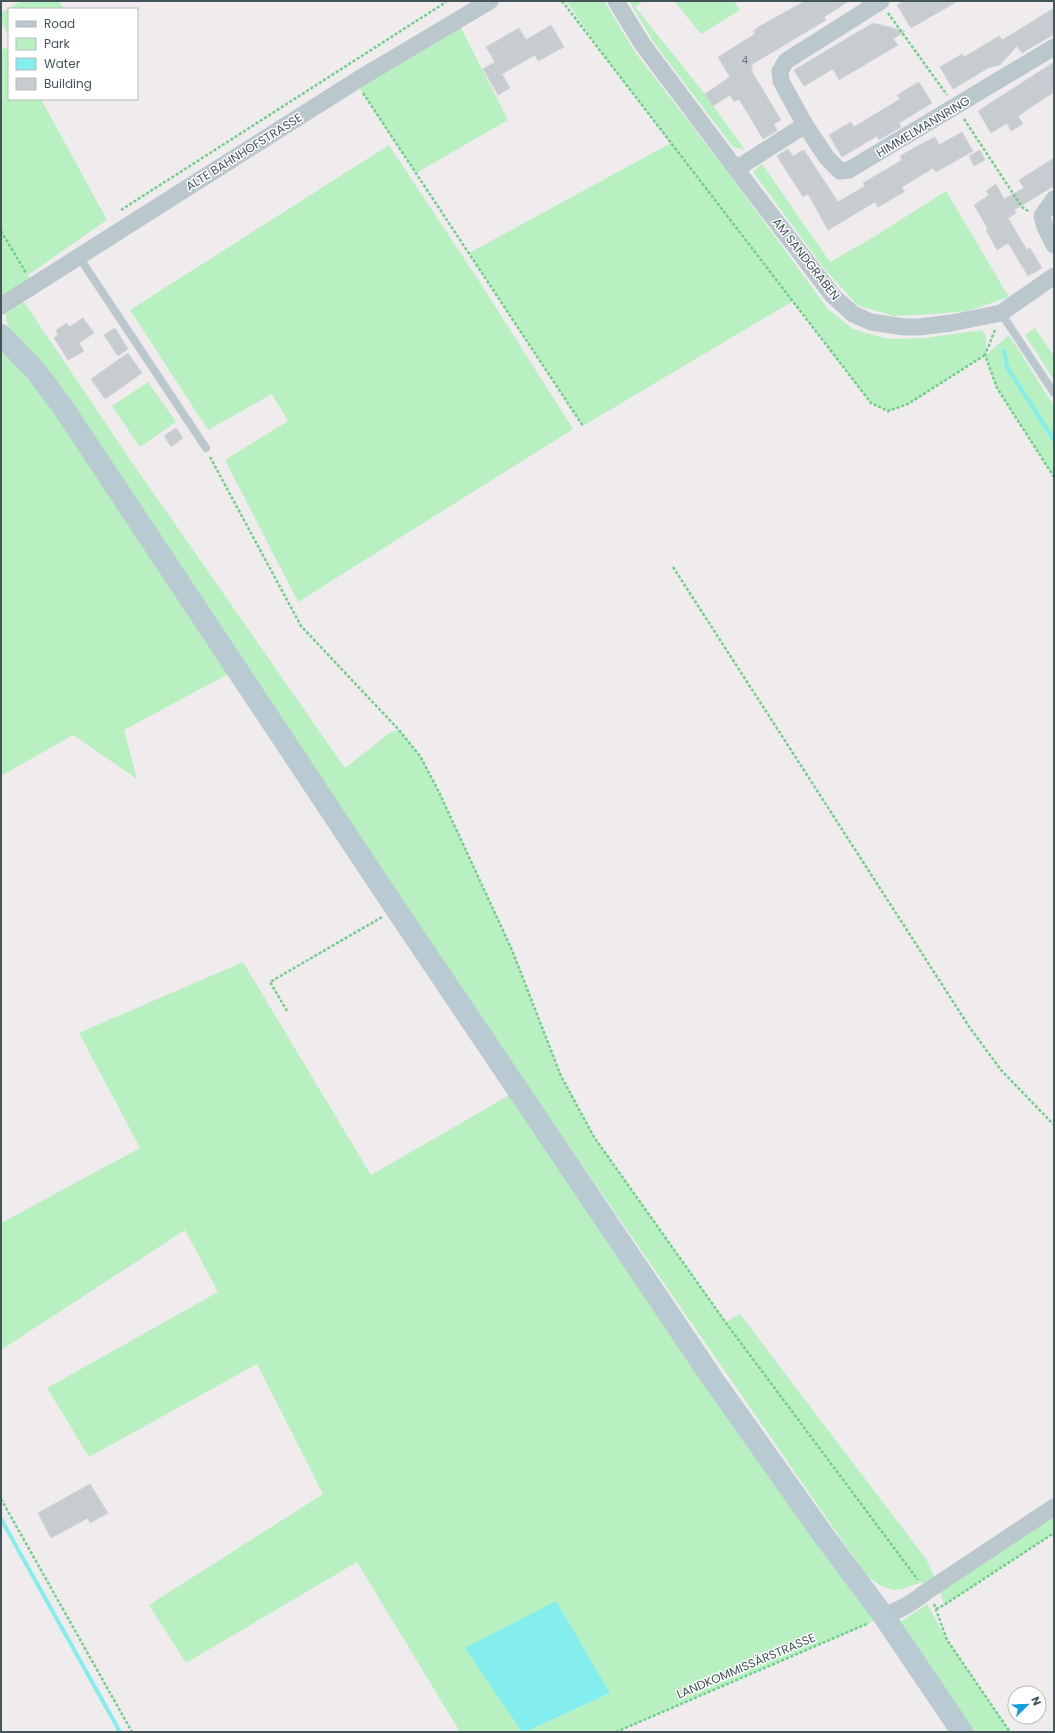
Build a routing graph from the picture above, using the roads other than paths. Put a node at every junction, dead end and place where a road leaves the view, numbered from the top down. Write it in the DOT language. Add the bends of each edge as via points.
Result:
graph roads {
  1 [pos="490,1"];
  2 [pos="616,1"];
  3 [pos="881,1"];
  4 [pos="1054,47"];
  5 [pos="805,125"];
  6 [pos="736,169"];
  7 [pos="1054,199"];
  8 [pos="1054,245"];
  9 [pos="78,257"];
  10 [pos="1054,276"];
  11 [pos="1,306"];
  12 [pos="1002,313"];
  13 [pos="1,335"];
  14 [pos="1054,393"];
  15 [pos="206,448"];
  16 [pos="1054,1507"];
  17 [pos="883,1615"];
  18 [pos="962,1732"];
  1 -- 9 [label="street, ALTE BAHNHOFSTRASSE" via="355,81"];
  2 -- 6 [label="street, AM SANDGRABEN" via="643,45"];
  3 -- 5 [label="street, HIMMELMANNRING" via="792,57 782,67 780,76 783,85"];
  4 -- 5 [label="street, HIMMELMANNRING" via="849,170 840,171 833,165"];
  5 -- 6 [label="street"];
  6 -- 12 [label="street, AM SANDGRABEN" via="833,296 842,306 862,318 888,326 919,327"];
  7 -- 8 [label="street" via="1042,216"];
  9 -- 11 [label="street, ALTE BAHNHOFSTRASSE"];
  9 -- 15 [label="lane"];
  10 -- 12 [label="street"];
  12 -- 14 [label="lane"];
  13 -- 17 [label="street" via="35,370 62,406 712,1378"];
  16 -- 17 [label="street" via="905,1607"];
  17 -- 18 [label="street"];
}
